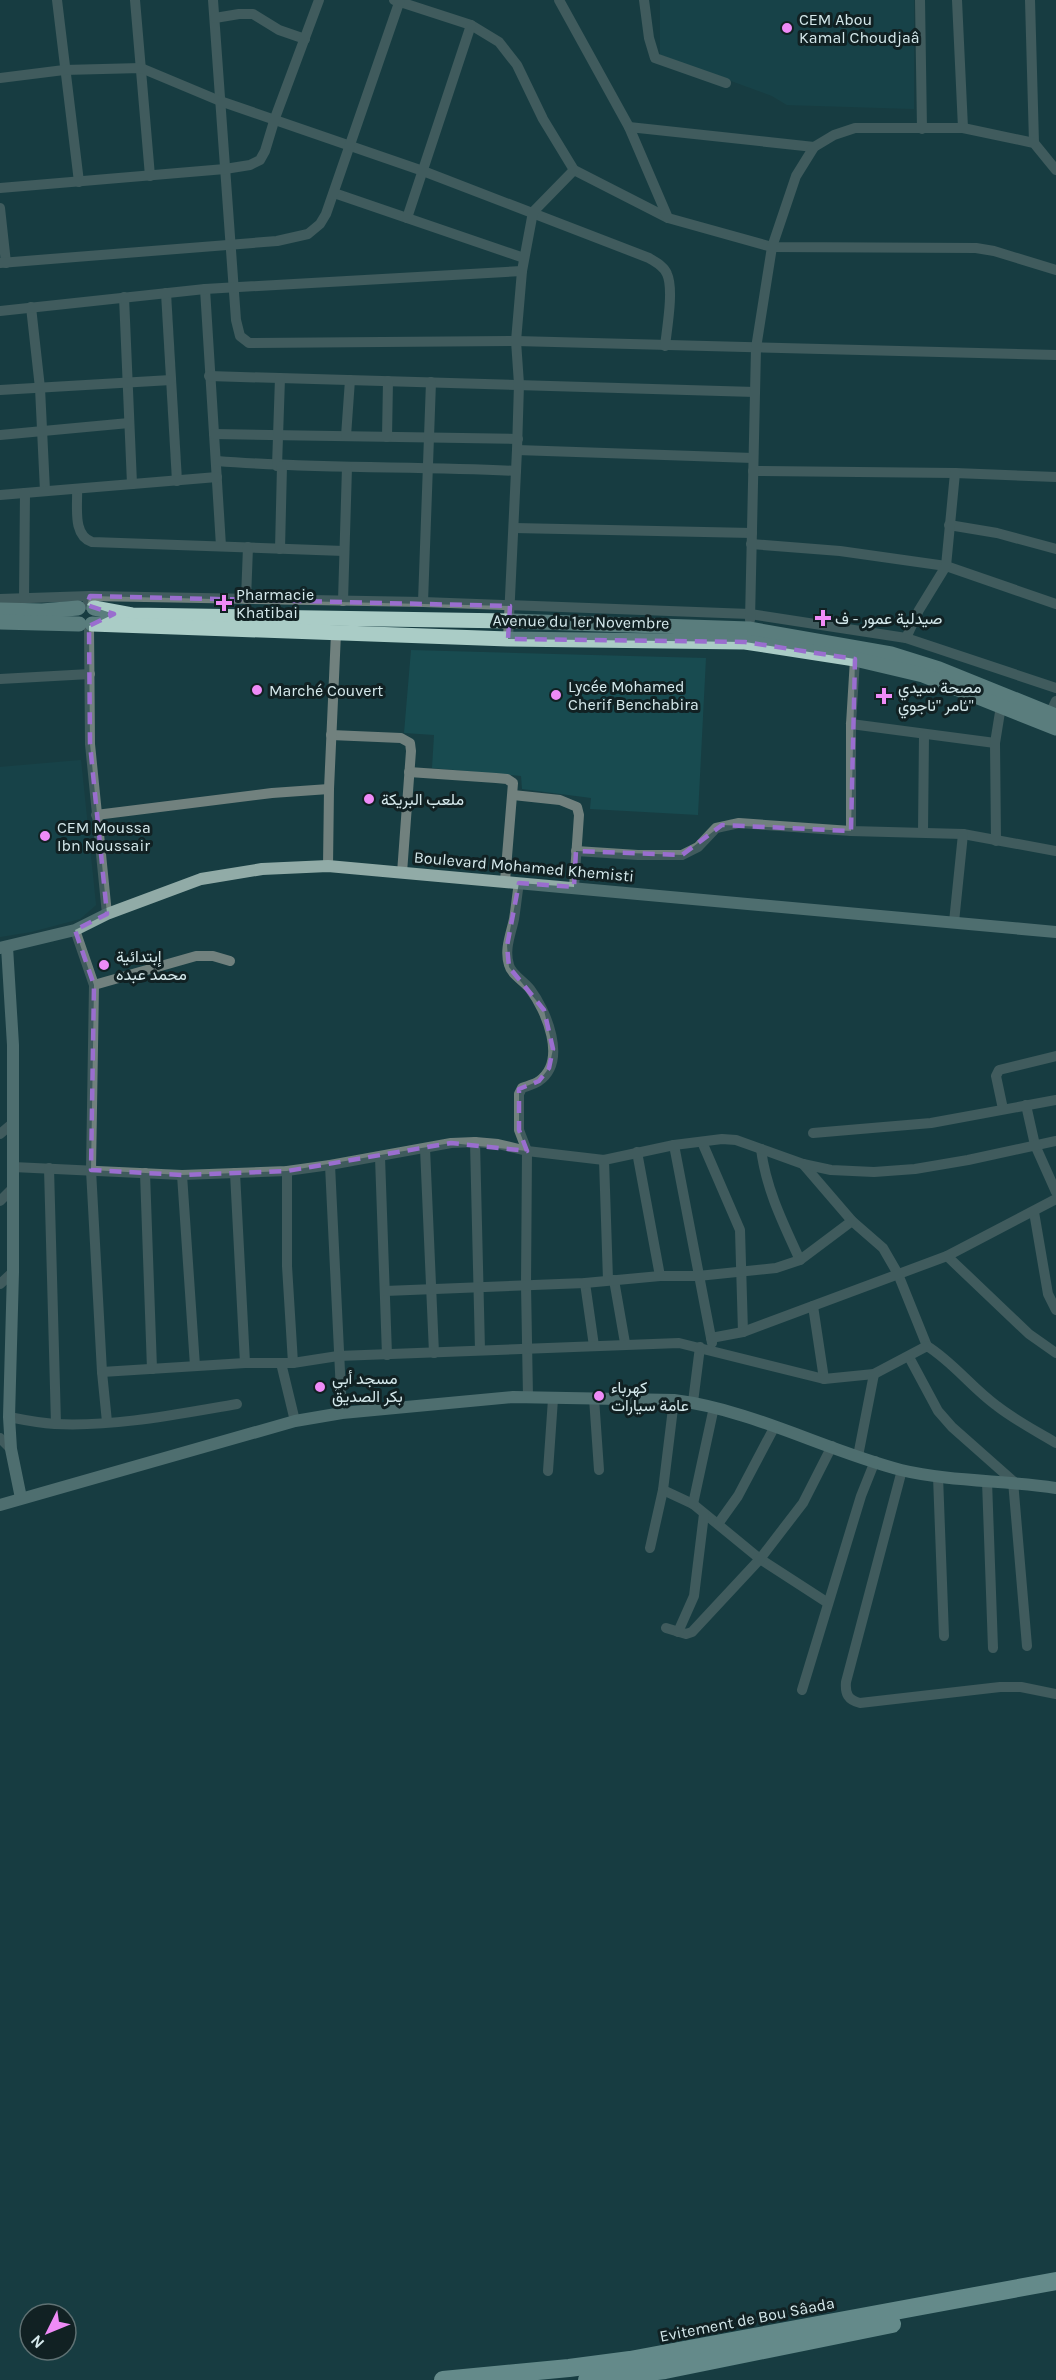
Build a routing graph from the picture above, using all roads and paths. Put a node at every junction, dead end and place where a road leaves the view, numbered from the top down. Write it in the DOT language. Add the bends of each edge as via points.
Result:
graph roads {
  1 [pos="57,0"];
  2 [pos="135,0"];
  3 [pos="213,0"];
  4 [pos="319,0"];
  5 [pos="644,0"];
  6 [pos="920,0"];
  7 [pos="957,0"];
  8 [pos="1030,0"];
  9 [pos="398,1"];
  10 [pos="565,2"];
  11 [pos="214,18"];
  12 [pos="471,25"];
  13 [pos="304,39"];
  14 [pos="141,68"];
  15 [pos="64,70"];
  16 [pos="0,78"];
  17 [pos="726,83"];
  18 [pos="220,101"];
  19 [pos="275,118"];
  20 [pos="629,127"];
  21 [pos="963,128"];
  22 [pos="922,129"];
  23 [pos="1034,143"];
  24 [pos="349,147"];
  25 [pos="814,147"];
  26 [pos="225,169"];
  27 [pos="574,170"];
  28 [pos="1056,170"];
  29 [pos="423,171"];
  30 [pos="150,176"];
  31 [pos="79,182"];
  32 [pos="0,188"];
  33 [pos="334,193"];
  34 [pos="0,208"];
  35 [pos="533,212"];
  36 [pos="407,218"];
  37 [pos="668,218"];
  38 [pos="231,243"];
  39 [pos="772,247"];
  40 [pos="524,258"];
  41 [pos="3,263"];
  42 [pos="1056,270"];
  43 [pos="522,271"];
  44 [pos="205,288"];
  45 [pos="234,288"];
  46 [pos="166,293"];
  47 [pos="124,297"];
  48 [pos="31,307"];
  49 [pos="0,310"];
  50 [pos="516,341"];
  51 [pos="665,346"];
  52 [pos="756,348"];
  53 [pos="1056,355"];
  54 [pos="210,376"];
  55 [pos="280,378"];
  56 [pos="171,380"];
  57 [pos="350,380"];
  58 [pos="127,381"];
  59 [pos="388,381"];
  60 [pos="430,382"];
  61 [pos="519,384"];
  62 [pos="40,388"];
  63 [pos="0,390"];
  64 [pos="755,392"];
  65 [pos="129,423"];
  66 [pos="42,431"];
  67 [pos="214,434"];
  68 [pos="0,435"];
  69 [pos="279,435"];
  70 [pos="346,436"];
  71 [pos="387,436"];
  72 [pos="428,437"];
  73 [pos="518,445"];
  74 [pos="753,458"];
  75 [pos="217,461"];
  76 [pos="280,466"];
  77 [pos="347,467"];
  78 [pos="427,467"];
  79 [pos="516,471"];
  80 [pos="753,471"];
  81 [pos="955,473"];
  82 [pos="217,477"];
  83 [pos="1056,477"];
  84 [pos="177,481"];
  85 [pos="132,484"];
  86 [pos="77,489"];
  87 [pos="45,491"];
  88 [pos="25,493"];
  89 [pos="0,495"];
  90 [pos="949,525"];
  91 [pos="514,528"];
  92 [pos="752,539"];
  93 [pos="221,546"];
  94 [pos="248,547"];
  95 [pos="280,549"];
  96 [pos="1056,549"];
  97 [pos="344,551"];
  98 [pos="946,566"];
  99 [pos="0,599"];
  100 [pos="24,599"];
  101 [pos="246,599"];
  102 [pos="343,601"];
  103 [pos="423,602"];
  104 [pos="1056,604"];
  105 [pos="0,610"];
  106 [pos="87,613"];
  107 [pos="510,614"];
  108 [pos="0,622"];
  109 [pos="750,622"];
  110 [pos="336,633"];
  111 [pos="906,638"];
  112 [pos="508,639"];
  113 [pos="855,658"];
  114 [pos="90,674"];
  115 [pos="0,679"];
  116 [pos="1056,688"];
  117 [pos="1001,706"];
  118 [pos="1053,717"];
  119 [pos="851,724"];
  120 [pos="331,735"];
  121 [pos="924,735"];
  122 [pos="995,743"];
  123 [pos="409,772"];
  124 [pos="329,789"];
  125 [pos="513,795"];
  126 [pos="96,815"];
  127 [pos="851,831"];
  128 [pos="923,832"];
  129 [pos="963,834"];
  130 [pos="996,842"];
  131 [pos="576,851"];
  132 [pos="1056,851"];
  133 [pos="328,866"];
  134 [pos="402,873"];
  135 [pos="505,881"];
  136 [pos="519,883"];
  137 [pos="574,887"];
  138 [pos="107,914"];
  139 [pos="954,922"];
  140 [pos="75,930"];
  141 [pos="1056,933"];
  142 [pos="3,947"];
  143 [pos="230,961"];
  144 [pos="4,985"];
  145 [pos="94,985"];
  146 [pos="1056,1056"];
  147 [pos="1056,1100"];
  148 [pos="1026,1105"];
  149 [pos="6,1106"];
  150 [pos="1003,1109"];
  151 [pos="13,1123"];
  152 [pos="813,1133"];
  153 [pos="0,1134"];
  154 [pos="1056,1141"];
  155 [pos="475,1142"];
  156 [pos="702,1142"];
  157 [pos="674,1145"];
  158 [pos="1035,1145"];
  159 [pos="424,1148"];
  160 [pos="761,1149"];
  161 [pos="527,1151"];
  162 [pos="638,1152"];
  163 [pos="380,1157"];
  164 [pos="604,1160"];
  165 [pos="803,1164"];
  166 [pos="330,1165"];
  167 [pos="14,1167"];
  168 [pos="49,1168"];
  169 [pos="92,1170"];
  170 [pos="286,1171"];
  171 [pos="145,1173"];
  172 [pos="235,1173"];
  173 [pos="182,1175"];
  174 [pos="13,1188"];
  175 [pos="1056,1192"];
  176 [pos="1056,1199"];
  177 [pos="0,1201"];
  178 [pos="1034,1212"];
  179 [pos="852,1221"];
  180 [pos="948,1256"];
  181 [pos="800,1260"];
  182 [pos="742,1271"];
  183 [pos="13,1272"];
  184 [pos="898,1274"];
  185 [pos="660,1276"];
  186 [pos="698,1276"];
  187 [pos="611,1280"];
  188 [pos="585,1283"];
  189 [pos="0,1284"];
  190 [pos="526,1285"];
  191 [pos="477,1288"];
  192 [pos="431,1290"];
  193 [pos="385,1291"];
  194 [pos="1052,1293"];
  195 [pos="813,1306"];
  196 [pos="1056,1310"];
  197 [pos="743,1332"];
  198 [pos="711,1338"];
  199 [pos="625,1343"];
  200 [pos="594,1346"];
  201 [pos="927,1346"];
  202 [pos="700,1347"];
  203 [pos="528,1349"];
  204 [pos="480,1350"];
  205 [pos="714,1352"];
  206 [pos="434,1353"];
  207 [pos="1056,1353"];
  208 [pos="387,1355"];
  209 [pos="338,1356"];
  210 [pos="909,1357"];
  211 [pos="245,1363"];
  212 [pos="281,1363"];
  213 [pos="293,1363"];
  214 [pos="195,1365"];
  215 [pos="152,1369"];
  216 [pos="102,1372"];
  217 [pos="874,1374"];
  218 [pos="824,1378"];
  219 [pos="528,1397"];
  220 [pos="553,1398"];
  221 [pos="594,1398"];
  222 [pos="674,1400"];
  223 [pos="693,1402"];
  224 [pos="237,1404"];
  225 [pos="714,1407"];
  226 [pos="342,1413"];
  227 [pos="9,1417"];
  228 [pos="295,1421"];
  229 [pos="107,1422"];
  230 [pos="56,1424"];
  231 [pos="776,1426"];
  232 [pos="0,1438"];
  233 [pos="1056,1443"];
  234 [pos="832,1446"];
  235 [pos="11,1449"];
  236 [pos="858,1456"];
  237 [pos="875,1461"];
  238 [pos="600,1470"];
  239 [pos="902,1470"];
  240 [pos="548,1471"];
  241 [pos="938,1476"];
  242 [pos="987,1481"];
  243 [pos="1013,1481"];
  244 [pos="1056,1488"];
  245 [pos="663,1490"];
  246 [pos="21,1498"];
  247 [pos="0,1504"];
  248 [pos="693,1504"];
  249 [pos="704,1514"];
  250 [pos="718,1524"];
  251 [pos="650,1548"];
  252 [pos="760,1559"];
  253 [pos="828,1603"];
  254 [pos="666,1628"];
  255 [pos="678,1632"];
  256 [pos="944,1636"];
  257 [pos="1027,1646"];
  258 [pos="993,1648"];
  259 [pos="802,1690"];
  260 [pos="1056,1694"];
  261 [pos="1056,2281"];
  262 [pos="1056,2292"];
  263 [pos="443,2380"];
  264 [pos="587,2380"];
  1 -- 15 [label="street"];
  2 -- 14 [label="street"];
  3 -- 11 [label="street"];
  4 -- 13 [label="street"];
  5 -- 17 [label="street" via="655,58"];
  6 -- 22 [label="street"];
  7 -- 21 [label="street"];
  8 -- 23 [label="street"];
  9 -- 12 [label="street"];
  9 -- 24 [label="street"];
  10 -- 20 [label="street"];
  11 -- 13 [label="street" via="253,14"];
  11 -- 18 [label="street"];
  12 -- 27 [label="street" via="508,50"];
  12 -- 29 [label="street"];
  13 -- 19 [label="street"];
  14 -- 15 [label="street"];
  14 -- 18 [label="street"];
  14 -- 30 [label="street"];
  15 -- 16 [label="street"];
  15 -- 31 [label="street"];
  18 -- 19 [label="street"];
  18 -- 26 [label="street"];
  19 -- 24 [label="street"];
  19 -- 26 [label="street" via="260,160"];
  20 -- 25 [label="street"];
  20 -- 37 [label="street"];
  21 -- 22 [label="street"];
  21 -- 23 [label="street"];
  22 -- 25 [label="street" via="855,128"];
  23 -- 28 [label="street"];
  24 -- 29 [label="street"];
  24 -- 33 [label="street"];
  25 -- 39 [label="street" via="796,176"];
  26 -- 30 [label="street"];
  26 -- 38 [label="street"];
  27 -- 35 [label="street"];
  27 -- 37 [label="street"];
  29 -- 35 [label="street"];
  29 -- 36 [label="street"];
  30 -- 31 [label="street"];
  31 -- 32 [label="street"];
  33 -- 36 [label="street"];
  33 -- 38 [label="street" via="320,224 308,234 277,241"];
  34 -- 41 [label="street"];
  35 -- 40 [label="street"];
  35 -- 51 [label="street" via="649,258 663,268 670,285"];
  36 -- 40 [label="street"];
  37 -- 39 [label="street"];
  38 -- 41 [label="street"];
  38 -- 45 [label="street"];
  39 -- 42 [label="street" via="976,248"];
  39 -- 52 [label="street"];
  40 -- 43 [label="street"];
  43 -- 45 [label="street"];
  43 -- 50 [label="street"];
  44 -- 45 [label="street"];
  44 -- 46 [label="street"];
  44 -- 54 [label="street"];
  45 -- 50 [label="street" via="240,336 249,344"];
  46 -- 47 [label="street"];
  46 -- 56 [label="street"];
  47 -- 48 [label="street"];
  47 -- 58 [label="street"];
  48 -- 49 [label="street"];
  48 -- 62 [label="street"];
  50 -- 51 [label="street"];
  50 -- 61 [label="street"];
  51 -- 52 [label="street"];
  52 -- 53 [label="street"];
  52 -- 64 [label="street"];
  54 -- 55 [label="street"];
  54 -- 67 [label="street"];
  55 -- 57 [label="street"];
  55 -- 69 [label="street"];
  56 -- 58 [label="street"];
  56 -- 84 [label="street"];
  57 -- 59 [label="street"];
  57 -- 70 [label="street"];
  58 -- 62 [label="street"];
  58 -- 65 [label="street"];
  59 -- 60 [label="street"];
  59 -- 71 [label="street"];
  60 -- 61 [label="street"];
  60 -- 72 [label="street"];
  61 -- 64 [label="street"];
  61 -- 73 [label="street"];
  62 -- 63 [label="street"];
  62 -- 66 [label="street"];
  64 -- 74 [label="street"];
  65 -- 66 [label="street"];
  65 -- 85 [label="street"];
  66 -- 68 [label="street"];
  66 -- 87 [label="street"];
  67 -- 69 [label="street"];
  67 -- 75 [label="street"];
  69 -- 70 [label="street"];
  69 -- 76 [label="street"];
  70 -- 71 [label="street"];
  71 -- 72 [label="street"];
  72 -- 73 [label="street"];
  72 -- 78 [label="street"];
  73 -- 74 [label="street"];
  73 -- 79 [label="street"];
  74 -- 80 [label="street"];
  75 -- 76 [label="street"];
  75 -- 82 [label="street"];
  76 -- 77 [label="street"];
  76 -- 95 [label="street"];
  77 -- 78 [label="street"];
  77 -- 97 [label="street"];
  78 -- 79 [label="street"];
  78 -- 103 [label="street"];
  79 -- 91 [label="street"];
  80 -- 81 [label="street"];
  80 -- 92 [label="street"];
  81 -- 83 [label="street"];
  81 -- 90 [label="street"];
  82 -- 84 [label="street"];
  82 -- 93 [label="street"];
  84 -- 85 [label="street"];
  85 -- 86 [label="street"];
  86 -- 87 [label="street"];
  86 -- 93 [label="street" via="78,525 86,540"];
  87 -- 88 [label="street"];
  88 -- 89 [label="street"];
  88 -- 100 [label="street"];
  90 -- 96 [label="street"];
  90 -- 98 [label="street"];
  91 -- 92 [label="street"];
  91 -- 107 [label="street"];
  92 -- 98 [label="street"];
  92 -- 109 [label="street"];
  93 -- 94 [label="street"];
  94 -- 95 [label="street"];
  94 -- 101 [label="street"];
  95 -- 97 [label="street"];
  97 -- 102 [label="street"];
  98 -- 104 [label="street"];
  98 -- 111 [label="street"];
  99 -- 100 [label="street"];
  100 -- 106 [label="street"];
  101 -- 102 [label="street"];
  101 -- 106 [label="street"];
  102 -- 103 [label="street"];
  103 -- 107 [label="street"];
  105 -- 106 [label="main road, Avenue du 1er Novembre"];
  106 -- 107 [label="main road, Avenue du 1er Novembre"];
  106 -- 108 [label="main road, Avenue du 1er Novembre"];
  106 -- 110 [label="main road, Avenue du 1er Novembre"];
  106 -- 114 [label="street"];
  107 -- 109 [label="main road, Avenue du 1er Novembre"];
  107 -- 112 [label="street"];
  109 -- 111 [label="street"];
  109 -- 118 [label="main road, Avenue du 1er Novembre" via="939,669"];
  110 -- 112 [label="main road, Avenue du 1er Novembre"];
  110 -- 120 [label="street"];
  111 -- 116 [label="street"];
  112 -- 113 [label="main road, Avenue du 1er Novembre" via="746,642"];
  113 -- 117 [label="main road, Avenue du 1er Novembre" via="923,675"];
  113 -- 119 [label="street"];
  114 -- 115 [label="street"];
  114 -- 126 [label="street"];
  117 -- 118 [label="main road, Avenue du 1er Novembre"];
  117 -- 122 [label="street"];
  119 -- 121 [label="street"];
  119 -- 127 [label="street"];
  120 -- 123 [label="street" via="407,740 411,746"];
  120 -- 124 [label="street"];
  121 -- 122 [label="street"];
  121 -- 128 [label="street"];
  122 -- 130 [label="street"];
  123 -- 125 [label="street" via="507,779 513,783"];
  123 -- 134 [label="street"];
  124 -- 126 [label="street"];
  124 -- 133 [label="street"];
  125 -- 131 [label="street" via="560,800 577,807"];
  125 -- 135 [label="street"];
  126 -- 138 [label="street"];
  127 -- 128 [label="street"];
  127 -- 131 [label="street" via="739,824 716,828 698,847 682,855"];
  128 -- 129 [label="street"];
  129 -- 130 [label="street"];
  129 -- 139 [label="street"];
  130 -- 132 [label="street"];
  131 -- 137 [label="street"];
  133 -- 134 [label="main road, Boulevard Mohamed Khemisti"];
  133 -- 138 [label="main road, Boulevard Mohamed Khemisti" via="262,869 201,879"];
  134 -- 135 [label="main road, Boulevard Mohamed Khemisti"];
  135 -- 136 [label="main road, Boulevard Mohamed Khemisti"];
  136 -- 137 [label="main road, Boulevard Mohamed Khemisti"];
  136 -- 161 [label="street" via="507,946 509,967 530,988 544,1010 553,1049 549,1068 539,1081 522,1088 519,1094 519,1130"];
  137 -- 139 [label="main road, Boulevard Mohamed Khemisti"];
  138 -- 140 [label="main road, Boulevard Mohamed Khemisti"];
  139 -- 141 [label="main road, Boulevard Mohamed Khemisti"];
  140 -- 142 [label="main road, Boulevard Mohamed Khemisti"];
  140 -- 145 [label="street"];
  142 -- 144 [label="main road"];
  143 -- 145 [label="street" via="196,956"];
  144 -- 149 [label="main road" via="14,1045"];
  145 -- 169 [label="street"];
  146 -- 150 [label="street" via="999,1070 996,1076"];
  147 -- 148 [label="street"];
  148 -- 150 [label="street"];
  148 -- 158 [label="street"];
  149 -- 151 [label="main road"];
  150 -- 152 [label="street" via="931,1123"];
  151 -- 153 [label="street"];
  151 -- 167 [label="main road"];
  154 -- 158 [label="street"];
  155 -- 159 [label="street"];
  155 -- 161 [label="street"];
  155 -- 191 [label="street"];
  156 -- 157 [label="street"];
  156 -- 160 [label="street" via="736,1140"];
  156 -- 182 [label="street" via="740,1230"];
  157 -- 162 [label="street"];
  157 -- 186 [label="street"];
  158 -- 165 [label="street" via="915,1169 853,1171"];
  158 -- 175 [label="street"];
  159 -- 163 [label="street"];
  159 -- 192 [label="street"];
  160 -- 165 [label="street"];
  160 -- 181 [label="street" via="774,1206"];
  161 -- 164 [label="street"];
  161 -- 190 [label="street"];
  162 -- 164 [label="street"];
  162 -- 185 [label="street"];
  163 -- 166 [label="street"];
  163 -- 193 [label="street"];
  164 -- 187 [label="street"];
  165 -- 179 [label="street"];
  166 -- 170 [label="street"];
  166 -- 209 [label="street"];
  167 -- 168 [label="street"];
  167 -- 174 [label="main road"];
  168 -- 169 [label="street"];
  168 -- 230 [label="street"];
  169 -- 171 [label="street"];
  169 -- 216 [label="street"];
  170 -- 172 [label="street"];
  170 -- 213 [label="street"];
  171 -- 173 [label="street"];
  171 -- 215 [label="street"];
  172 -- 173 [label="street"];
  172 -- 211 [label="street"];
  173 -- 214 [label="street"];
  174 -- 177 [label="street"];
  174 -- 183 [label="main road"];
  176 -- 178 [label="street"];
  178 -- 180 [label="street"];
  178 -- 194 [label="street"];
  179 -- 181 [label="street"];
  179 -- 184 [label="street" via="883,1248"];
  180 -- 184 [label="street"];
  180 -- 207 [label="street" via="1029,1334"];
  181 -- 182 [label="street" via="776,1268"];
  182 -- 186 [label="street"];
  182 -- 197 [label="street"];
  183 -- 189 [label="street"];
  183 -- 227 [label="main road"];
  184 -- 195 [label="street"];
  184 -- 201 [label="street"];
  185 -- 186 [label="street"];
  185 -- 187 [label="street"];
  186 -- 198 [label="street"];
  187 -- 188 [label="street"];
  187 -- 199 [label="street"];
  188 -- 190 [label="street"];
  188 -- 200 [label="street"];
  190 -- 191 [label="street"];
  190 -- 203 [label="street"];
  191 -- 192 [label="street"];
  191 -- 204 [label="street"];
  192 -- 193 [label="street"];
  192 -- 206 [label="street"];
  193 -- 208 [label="street"];
  194 -- 196 [label="street"];
  195 -- 197 [label="street"];
  195 -- 218 [label="street"];
  197 -- 198 [label="street"];
  198 -- 205 [label="street"];
  199 -- 200 [label="street"];
  199 -- 202 [label="street"];
  200 -- 203 [label="street"];
  201 -- 210 [label="street"];
  201 -- 233 [label="street" via="997,1407"];
  202 -- 205 [label="street"];
  202 -- 223 [label="street"];
  203 -- 204 [label="street"];
  203 -- 219 [label="street"];
  204 -- 206 [label="street"];
  205 -- 218 [label="street"];
  206 -- 208 [label="street"];
  208 -- 209 [label="street"];
  209 -- 213 [label="street"];
  209 -- 226 [label="street"];
  210 -- 217 [label="street"];
  210 -- 243 [label="street" via="938,1411"];
  211 -- 212 [label="street"];
  211 -- 214 [label="street"];
  212 -- 213 [label="street"];
  212 -- 228 [label="street"];
  214 -- 215 [label="street"];
  215 -- 216 [label="street"];
  216 -- 229 [label="street"];
  217 -- 218 [label="street"];
  217 -- 236 [label="street"];
  219 -- 220 [label="main road"];
  219 -- 226 [label="main road"];
  220 -- 221 [label="main road"];
  220 -- 240 [label="street"];
  221 -- 222 [label="main road"];
  221 -- 238 [label="street"];
  222 -- 223 [label="main road"];
  222 -- 245 [label="street"];
  223 -- 225 [label="main road"];
  224 -- 229 [label="street"];
  225 -- 231 [label="main road"];
  225 -- 248 [label="street"];
  226 -- 228 [label="main road"];
  227 -- 230 [label="street"];
  227 -- 235 [label="main road"];
  228 -- 246 [label="main road"];
  229 -- 230 [label="street"];
  231 -- 234 [label="main road"];
  231 -- 250 [label="street"];
  232 -- 235 [label="street"];
  234 -- 236 [label="main road"];
  234 -- 252 [label="street" via="802,1503"];
  235 -- 246 [label="main road"];
  236 -- 237 [label="main road"];
  237 -- 239 [label="main road"];
  237 -- 253 [label="street"];
  239 -- 241 [label="main road"];
  239 -- 260 [label="street" via="846,1682 848,1697 860,1703 1000,1687"];
  241 -- 242 [label="main road"];
  241 -- 256 [label="street"];
  242 -- 243 [label="main road"];
  242 -- 258 [label="street"];
  243 -- 244 [label="main road"];
  243 -- 257 [label="street"];
  245 -- 248 [label="street"];
  245 -- 251 [label="street"];
  246 -- 247 [label="main road"];
  248 -- 249 [label="street"];
  249 -- 250 [label="street"];
  249 -- 255 [label="street" via="694,1596"];
  250 -- 252 [label="street"];
  252 -- 253 [label="street"];
  252 -- 255 [label="street" via="692,1632"];
  253 -- 259 [label="street"];
  254 -- 255 [label="street"];
  261 -- 263 [label="highway, Evitement de Bou Sâada" via="662,2355"];
  262 -- 264 [label="highway, Evitement de Bou Sâada" via="665,2370"];
}
